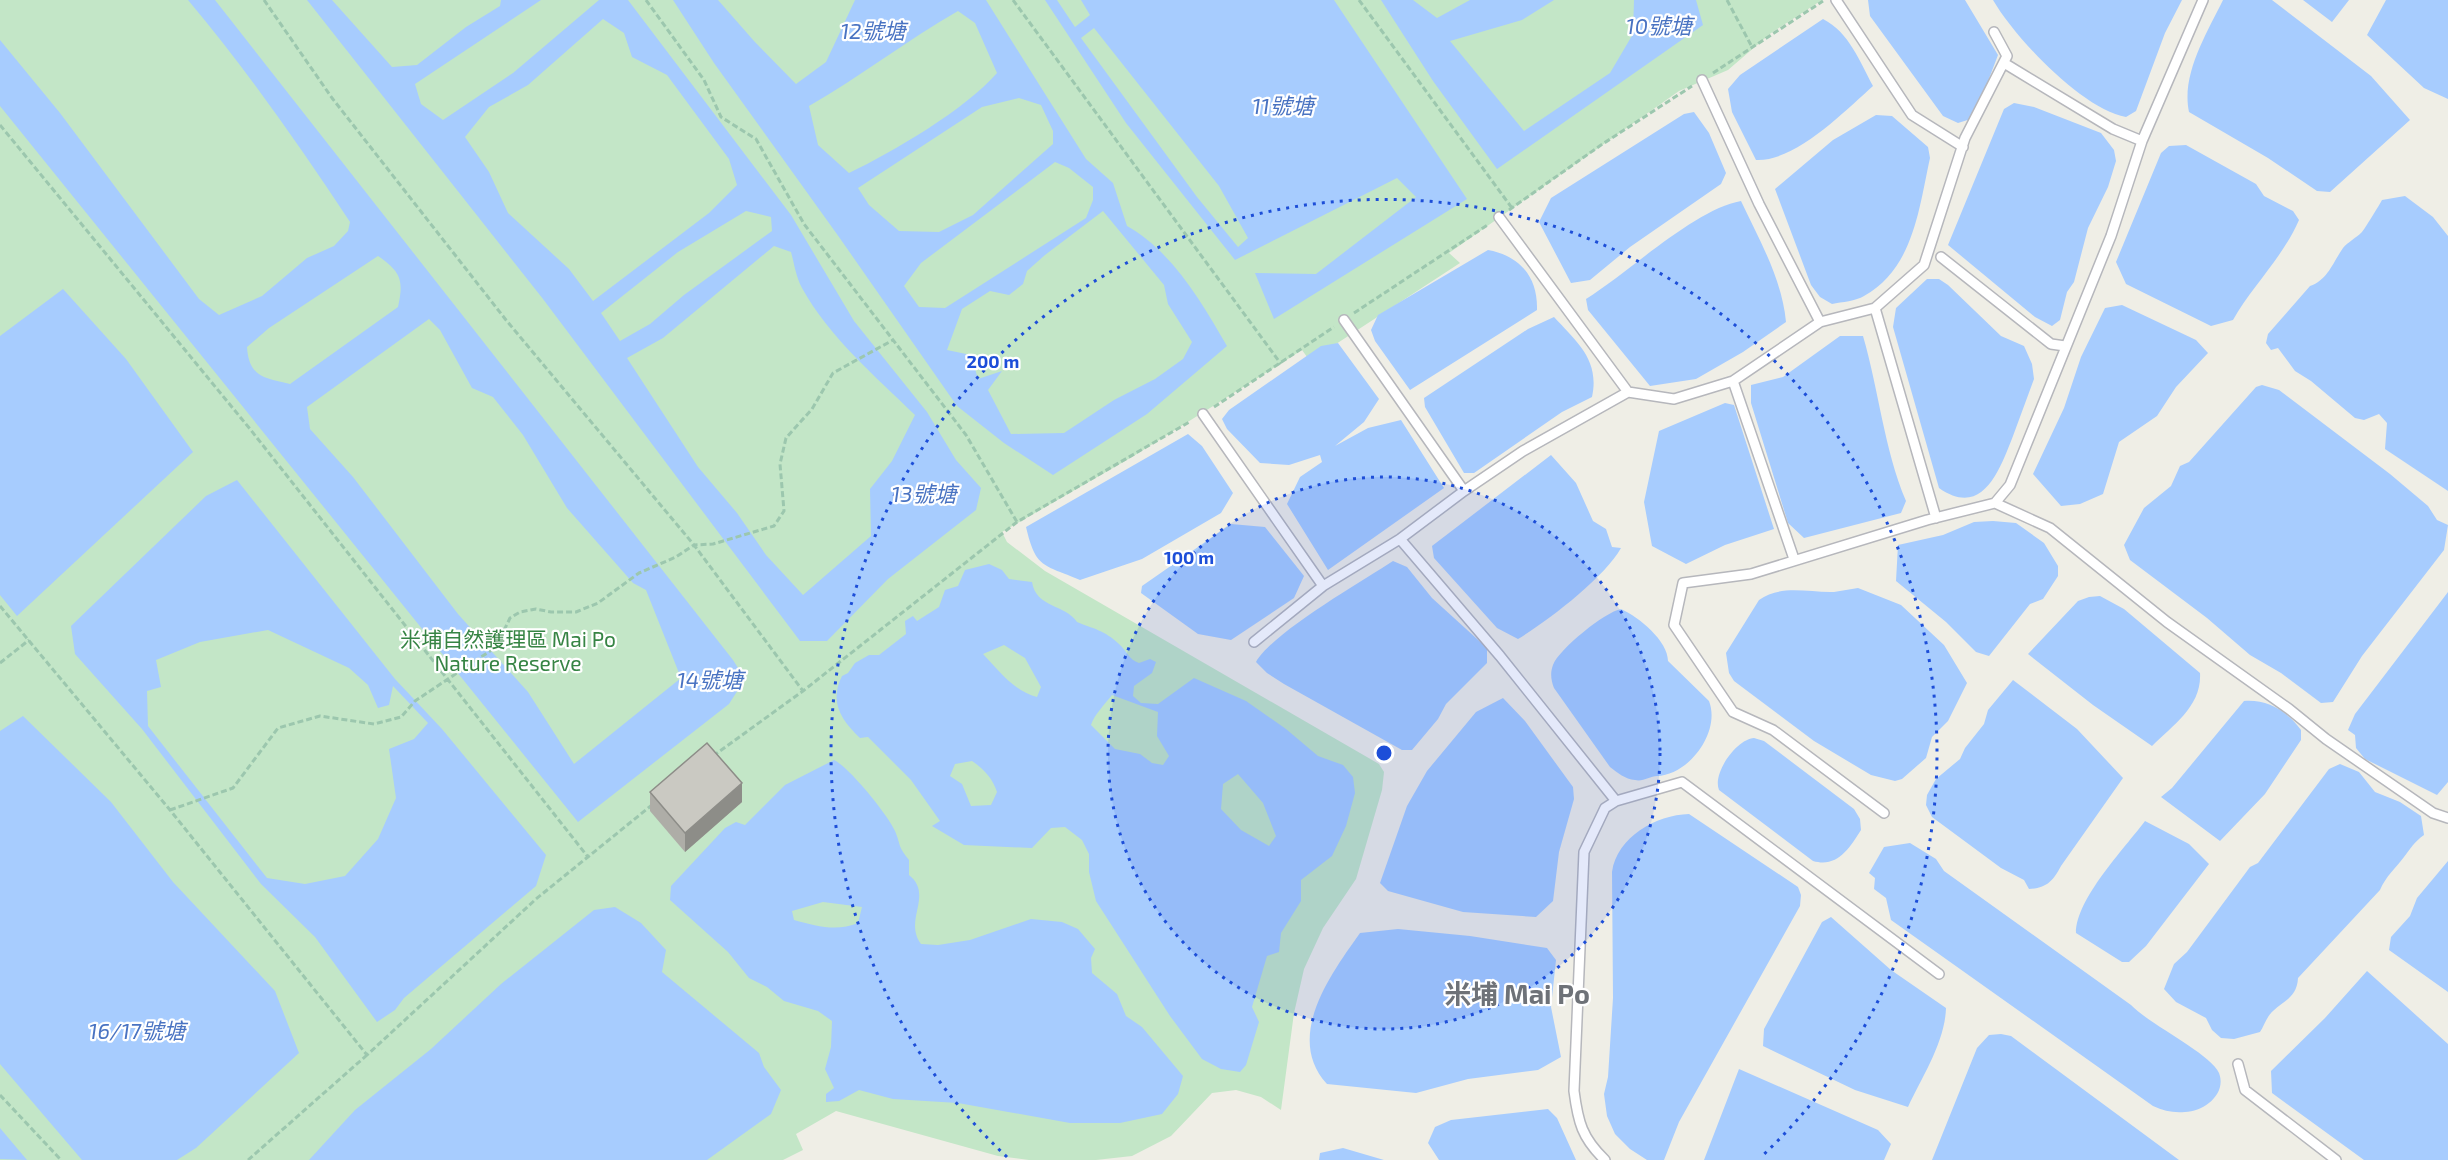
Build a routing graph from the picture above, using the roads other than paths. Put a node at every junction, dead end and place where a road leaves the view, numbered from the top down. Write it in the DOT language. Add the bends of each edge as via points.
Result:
graph roads {
  1 [pos="1836,0"];
  2 [pos="2203,0"];
  3 [pos="1994,32"];
  4 [pos="2004,63"];
  5 [pos="1701,80"];
  6 [pos="2142,141"];
  7 [pos="1963,147"];
  8 [pos="1499,217"];
  9 [pos="1941,257"];
  10 [pos="1875,308"];
  11 [pos="1344,320"];
  12 [pos="1820,322"];
  13 [pos="2065,346"];
  14 [pos="1732,381"];
  15 [pos="1629,392"];
  16 [pos="1203,414"];
  17 [pos="1464,491"];
  18 [pos="1995,503"];
  19 [pos="1936,518"];
  20 [pos="1400,539"];
  21 [pos="1794,559"];
  22 [pos="1323,586"];
  23 [pos="1254,642"];
  24 [pos="1616,801"];
  25 [pos="1884,813"];
  26 [pos="2448,818"];
  27 [pos="1940,974"];
  28 [pos="2238,1064"];
  29 [pos="1605,1160"];
  30 [pos="2336,1160"];
  1 -- 7 [label="lane" via="1912,115"];
  2 -- 6 [label="lane"];
  3 -- 4 [label="lane" via="2007,56"];
  4 -- 6 [label="lane" via="2113,129"];
  4 -- 7 [label="lane"];
  5 -- 12 [label="lane"];
  6 -- 13 [label="lane" via="2111,236"];
  7 -- 10 [label="lane" via="1924,265"];
  8 -- 15 [label="lane"];
  9 -- 13 [label="lane" via="2051,344"];
  10 -- 12 [label="lane"];
  10 -- 19 [label="lane"];
  11 -- 17 [label="lane"];
  12 -- 14 [label="lane"];
  13 -- 18 [label="lane" via="2010,484"];
  14 -- 15 [label="lane" via="1674,399"];
  14 -- 21 [label="lane"];
  15 -- 17 [label="lane" via="1523,451"];
  16 -- 22 [label="lane"];
  17 -- 20 [label="lane"];
  18 -- 19 [label="lane"];
  18 -- 26 [label="lane" via="2050,528 2167,622 2326,739 2433,813"];
  19 -- 21 [label="lane"];
  20 -- 22 [label="lane"];
  20 -- 24 [label="lane"];
  21 -- 25 [label="lane" via="1751,574 1683,583 1674,626 1733,712 1773,730"];
  22 -- 23 [label="lane"];
  24 -- 27 [label="lane" via="1682,782"];
  24 -- 29 [label="lane" via="1605,808 1584,852 1574,1091 1578,1124"];
  28 -- 30 [label="lane" via="2245,1090"];
}
